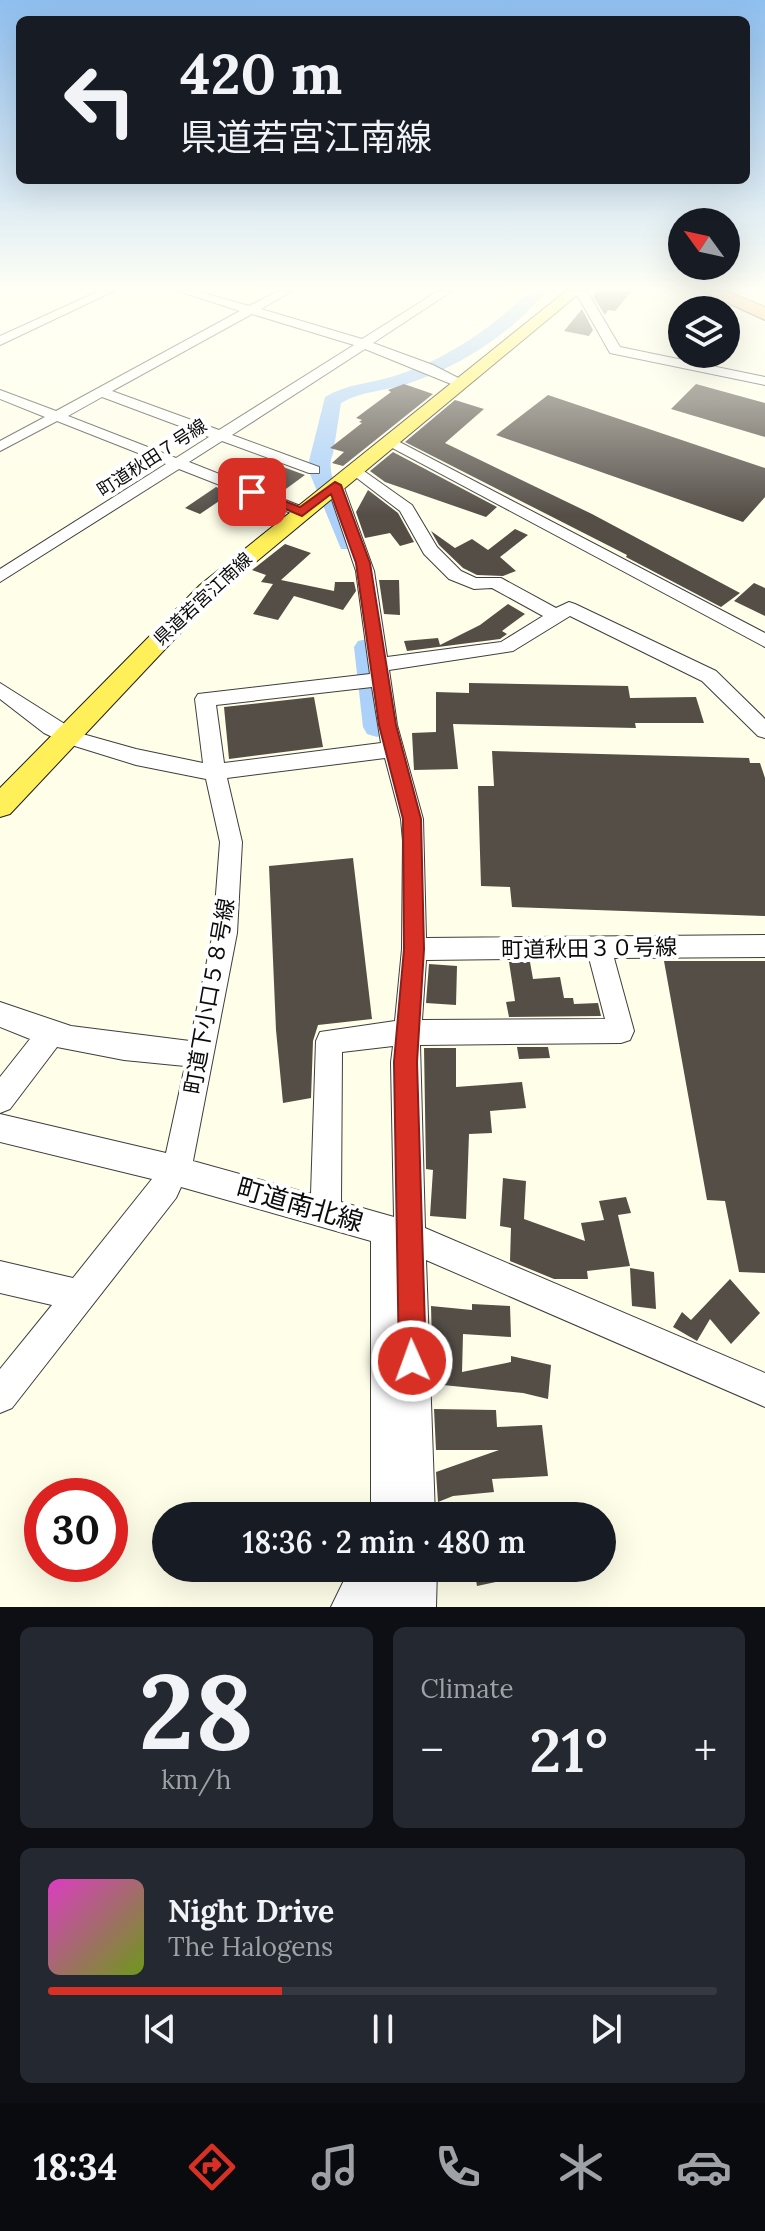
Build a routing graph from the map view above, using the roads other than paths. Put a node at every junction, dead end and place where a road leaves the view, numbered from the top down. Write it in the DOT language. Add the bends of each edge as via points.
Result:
graph roads {
  1 [pos="143,366"];
  2 [pos="147,366"];
  3 [pos="328,366"];
  4 [pos="423,366"];
  5 [pos="482,366"];
  6 [pos="692,366"];
  7 [pos="765,381"];
  8 [pos="461,383"];
  9 [pos="101,392"];
  10 [pos="0,394"];
  11 [pos="52,415"];
  12 [pos="220,436"];
  13 [pos="0,439"];
  14 [pos="390,441"];
  15 [pos="0,447"];
  16 [pos="177,463"];
  17 [pos="334,478"];
  18 [pos="302,512"];
  19 [pos="0,577"];
  20 [pos="556,616"];
  21 [pos="765,641"];
  22 [pos="380,672"];
  23 [pos="0,690"];
  24 [pos="765,731"];
  25 [pos="65,736"];
  26 [pos="393,749"];
  27 [pos="215,772"];
  28 [pos="0,806"];
  29 [pos="765,946"];
  30 [pos="599,948"];
  31 [pos="414,949"];
  32 [pos="0,1014"];
  33 [pos="51,1033"];
  34 [pos="408,1035"];
  35 [pos="200,1054"];
  36 [pos="0,1099"];
  37 [pos="0,1128"];
  38 [pos="174,1170"];
  39 [pos="326,1212"];
  40 [pos="397,1234"];
  41 [pos="0,1277"];
  42 [pos="80,1295"];
  43 [pos="765,1390"];
  44 [pos="0,1396"];
  45 [pos="389,1502"];
  46 [pos="416,1502"];
  47 [pos="363,1582"];
  48 [pos="389,1582"];
  49 [pos="418,1582"];
  50 [pos="350,1607"];
  51 [pos="377,1607"];
  52 [pos="417,1607"];
  1 -- 11 [label="street"];
  2 -- 9 [label="street"];
  3 -- 12 [label="street, 町道秋田７号線"];
  4 -- 8 [label="street"];
  5 -- 8 [label="main road, 県道若宮江南線"];
  6 -- 7 [label="street"];
  8 -- 14 [label="main road, 県道若宮江南線"];
  9 -- 11 [label="street"];
  9 -- 12 [label="street"];
  10 -- 11 [label="street"];
  11 -- 13 [label="street"];
  11 -- 15 [label="street"];
  11 -- 16 [label="street"];
  12 -- 16 [label="street, 町道秋田７号線"];
  12 -- 17 [label="street"];
  14 -- 17 [label="main road, 県道若宮江南線"];
  14 -- 21 [label="street"];
  16 -- 18 [label="street"];
  16 -- 19 [label="street, 町道秋田７号線"];
  17 -- 18 [label="main road, 県道若宮江南線"];
  17 -- 20 [label="street" via="406,508 430,550 455,575 474,584 495,582"];
  17 -- 22 [label="street" via="363,563"];
  18 -- 25 [label="main road, 県道若宮江南線" via="208,590"];
  20 -- 22 [label="street" via="506,647"];
  20 -- 24 [label="street" via="569,608 709,676"];
  22 -- 26 [label="street"];
  22 -- 27 [label="street, 町道下小口５８号線" via="205,699"];
  23 -- 25 [label="street"];
  25 -- 27 [label="street"];
  25 -- 28 [label="main road, 県道若宮江南線"];
  26 -- 27 [label="street"];
  26 -- 31 [label="street" via="412,819"];
  27 -- 35 [label="street, 町道下小口５８号線" via="231,842 225,933"];
  29 -- 30 [label="street, 町道秋田３０号線"];
  30 -- 31 [label="street, 町道秋田３０号線"];
  30 -- 34 [label="street" via="621,1031"];
  31 -- 34 [label="street"];
  32 -- 33 [label="street"];
  33 -- 35 [label="street"];
  33 -- 36 [label="street"];
  34 -- 39 [label="street" via="329,1041"];
  34 -- 40 [label="street"];
  35 -- 38 [label="street, 町道下小口５８号線"];
  37 -- 38 [label="street, 町道南北線"];
  38 -- 39 [label="street, 町道南北線"];
  38 -- 42 [label="street, 町道下小口５８号線"];
  39 -- 40 [label="street, 町道南北線"];
  40 -- 43 [label="street, 町道南北線"];
  40 -- 45 [label="street"];
  40 -- 46 [label="street"];
  41 -- 42 [label="street"];
  42 -- 44 [label="street, 町道下小口５８号線"];
  47 -- 50 [label="street"];
  48 -- 51 [label="street"];
  49 -- 52 [label="street"];
}
